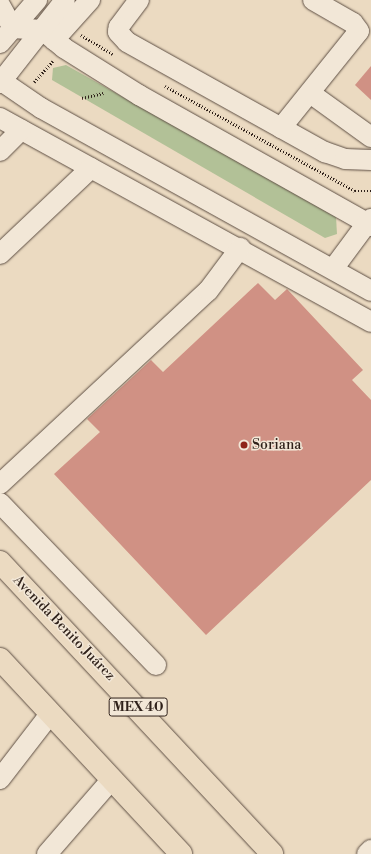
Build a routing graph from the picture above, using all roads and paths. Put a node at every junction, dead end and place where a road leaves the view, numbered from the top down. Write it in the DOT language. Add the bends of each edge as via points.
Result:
graph roads {
  1 [pos="37,0"];
  2 [pos="65,0"];
  3 [pos="90,0"];
  4 [pos="139,0"];
  5 [pos="313,0"];
  6 [pos="0,5"];
  7 [pos="13,28"];
  8 [pos="53,39"];
  9 [pos="0,43"];
  10 [pos="1,81"];
  11 [pos="105,93"];
  12 [pos="310,93"];
  13 [pos="23,95"];
  14 [pos="82,98"];
  15 [pos="0,118"];
  16 [pos="281,128"];
  17 [pos="21,130"];
  18 [pos="371,137"];
  19 [pos="0,151"];
  20 [pos="369,156"];
  21 [pos="91,168"];
  22 [pos="370,223"];
  23 [pos="240,248"];
  24 [pos="0,254"];
  25 [pos="333,269"];
  26 [pos="371,291"];
  27 [pos="371,322"];
  28 [pos="2,478"];
  29 [pos="0,503"];
  30 [pos="0,562"];
  31 [pos="0,659"];
  32 [pos="156,665"];
  33 [pos="50,714"];
  34 [pos="0,779"];
  35 [pos="111,780"];
  36 [pos="371,850"];
  37 [pos="47,854"];
  38 [pos="180,854"];
  39 [pos="272,854"];
  40 [pos="367,854"];
  1 -- 7 [label="street"];
  2 -- 8 [label="street"];
  3 -- 8 [label="street"];
  4 -- 16 [label="street" via="119,27 121,37"];
  5 -- 12 [label="street" via="353,23 359,31"];
  6 -- 7 [label="street"];
  7 -- 8 [label="street"];
  7 -- 9 [label="street"];
  8 -- 10 [label="street"];
  8 -- 13 [label="path"];
  8 -- 22 [label="street" via="139,95"];
  10 -- 13 [label="street"];
  11 -- 14 [label="path"];
  12 -- 16 [label="street"];
  12 -- 18 [label="street"];
  13 -- 25 [label="street"];
  15 -- 17 [label="street"];
  16 -- 20 [label="street" via="336,157"];
  17 -- 19 [label="street"];
  17 -- 21 [label="street"];
  21 -- 23 [label="street"];
  21 -- 24 [label="street"];
  22 -- 25 [label="street"];
  23 -- 27 [label="street"];
  23 -- 28 [label="street" via="202,297"];
  25 -- 26 [label="street"];
  29 -- 32 [label="street"];
  30 -- 39 [label="main road, Avenida Benito Juárez / MEX 40"];
  31 -- 33 [label="main road"];
  33 -- 34 [label="street"];
  33 -- 35 [label="main road"];
  35 -- 37 [label="street"];
  35 -- 38 [label="main road"];
  36 -- 40 [label="street"];
}
